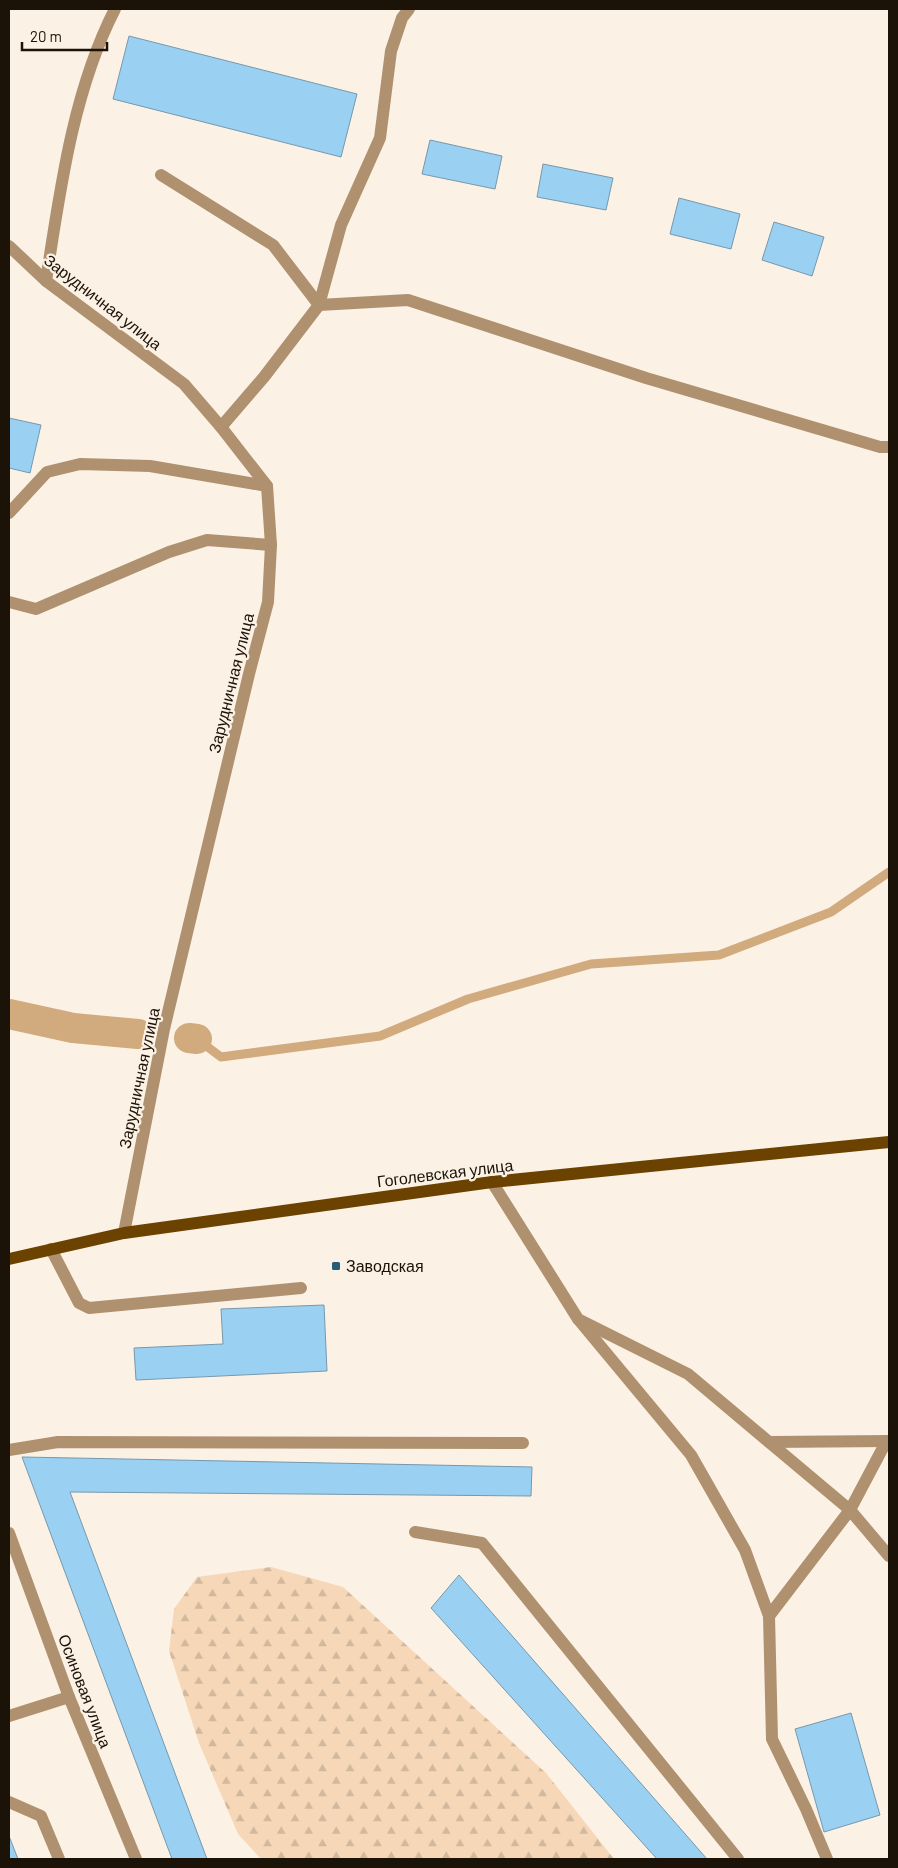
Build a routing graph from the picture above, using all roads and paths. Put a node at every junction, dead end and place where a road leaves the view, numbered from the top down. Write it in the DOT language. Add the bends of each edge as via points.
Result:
graph roads {
  1 [pos="116,9"];
  2 [pos="409,9"];
  3 [pos="161,175"];
  4 [pos="9,246"];
  5 [pos="46,281"];
  6 [pos="319,305"];
  7 [pos="221,427"];
  8 [pos="886,449"];
  9 [pos="267,486"];
  10 [pos="9,513"];
  11 [pos="271,545"];
  12 [pos="9,602"];
  13 [pos="889,1142"];
  14 [pos="492,1182"];
  15 [pos="124,1232"];
  16 [pos="51,1249"];
  17 [pos="9,1259"];
  18 [pos="301,1288"];
  19 [pos="578,1319"];
  20 [pos="888,1441"];
  21 [pos="769,1442"];
  22 [pos="524,1443"];
  23 [pos="9,1450"];
  24 [pos="850,1510"];
  25 [pos="415,1532"];
  26 [pos="9,1534"];
  27 [pos="889,1556"];
  28 [pos="769,1616"];
  29 [pos="69,1697"];
  30 [pos="9,1716"];
  31 [pos="9,1802"];
  32 [pos="59,1859"];
  33 [pos="136,1859"];
  34 [pos="738,1859"];
  35 [pos="827,1859"];
  1 -- 5 [label="street" via="85,86 63,170"];
  2 -- 6 [label="street" via="402,18 391,51 380,138 341,225"];
  3 -- 6 [label="street" via="273,246"];
  4 -- 5 [label="street, Зарудничная улица"];
  5 -- 7 [label="street, Зарудничная улица" via="184,384"];
  6 -- 7 [label="street"];
  6 -- 8 [label="street" via="408,300 646,378"];
  7 -- 9 [label="street, Зарудничная улица"];
  9 -- 10 [label="street" via="150,466 80,464 47,472"];
  9 -- 11 [label="street, Зарудничная улица"];
  11 -- 12 [label="street" via="207,540 169,552 36,609"];
  11 -- 15 [label="street, Зарудничная улица" via="268,602 164,1029"];
  13 -- 14 [label="main road, Гоголевская улица"];
  14 -- 15 [label="main road, Гоголевская улица"];
  14 -- 19 [label="street"];
  15 -- 16 [label="main road, Гоголевская улица"];
  16 -- 17 [label="main road, Гоголевская улица"];
  16 -- 18 [label="street" via="79,1303 88,1308"];
  19 -- 21 [label="street" via="688,1374"];
  19 -- 28 [label="street" via="691,1454 745,1550"];
  20 -- 21 [label="street"];
  20 -- 24 [label="street"];
  21 -- 24 [label="street"];
  22 -- 23 [label="street" via="58,1442"];
  24 -- 27 [label="street"];
  24 -- 28 [label="street"];
  25 -- 34 [label="street" via="482,1543"];
  26 -- 29 [label="street, Осиновая улица"];
  28 -- 35 [label="street" via="772,1739"];
  29 -- 30 [label="street"];
  29 -- 33 [label="street, Осиновая улица"];
  31 -- 32 [label="street" via="41,1816"];
}
